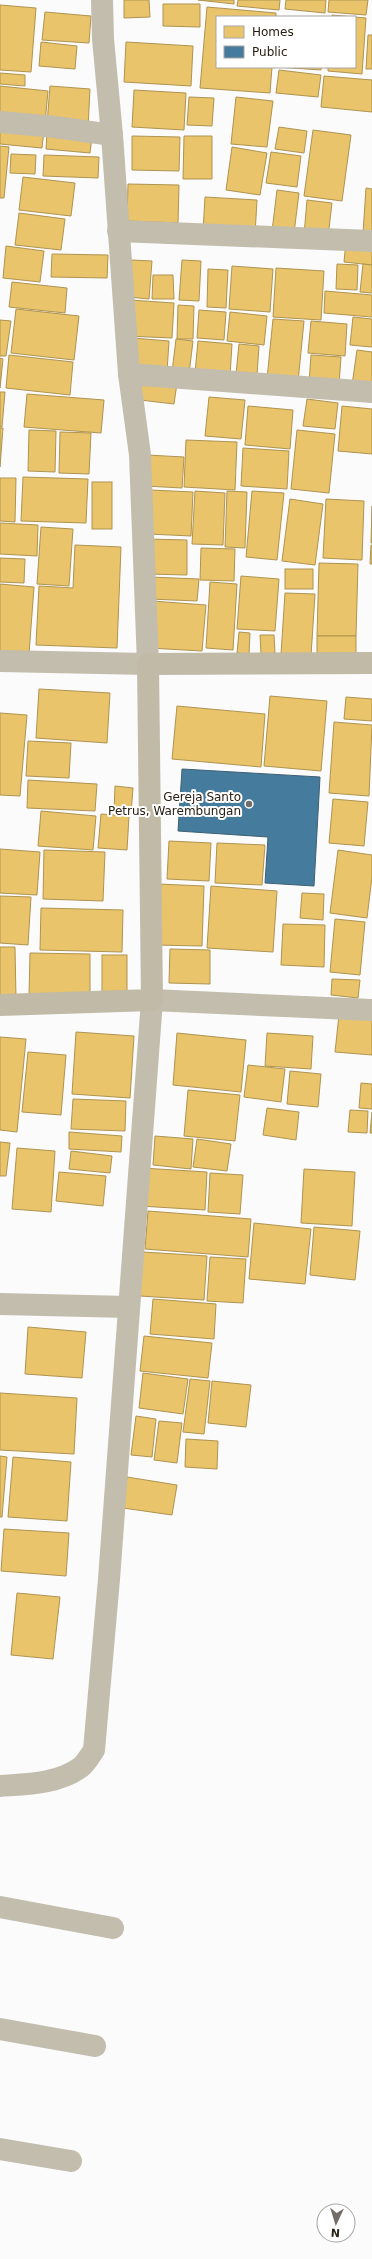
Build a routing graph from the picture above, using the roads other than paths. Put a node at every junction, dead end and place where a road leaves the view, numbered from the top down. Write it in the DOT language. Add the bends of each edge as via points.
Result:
graph roads {
  1 [pos="102,0"];
  2 [pos="0,122"];
  3 [pos="112,135"];
  4 [pos="118,231"];
  5 [pos="372,241"];
  6 [pos="129,374"];
  7 [pos="372,392"];
  8 [pos="0,661"];
  9 [pos="372,663"];
  10 [pos="148,664"];
  11 [pos="152,1000"];
  12 [pos="0,1006"];
  13 [pos="372,1010"];
  14 [pos="0,1304"];
  15 [pos="129,1307"];
  16 [pos="0,1786"];
  17 [pos="0,1907"];
  18 [pos="113,1928"];
  19 [pos="0,2029"];
  20 [pos="94,2046"];
  21 [pos="0,2149"];
  22 [pos="71,2161"];
  1 -- 3 [label="street"];
  2 -- 3 [label="street"];
  3 -- 4 [label="street"];
  4 -- 5 [label="street"];
  4 -- 6 [label="street"];
  6 -- 7 [label="street"];
  6 -- 10 [label="street" via="140,455"];
  8 -- 10 [label="street"];
  9 -- 10 [label="street"];
  10 -- 11 [label="street"];
  11 -- 12 [label="street"];
  11 -- 13 [label="street"];
  11 -- 15 [label="street"];
  14 -- 15 [label="street"];
  15 -- 16 [label="street" via="94,1750 82,1766 68,1775 44,1782"];
  17 -- 18 [label="street"];
  19 -- 20 [label="street"];
  21 -- 22 [label="street"];
}
